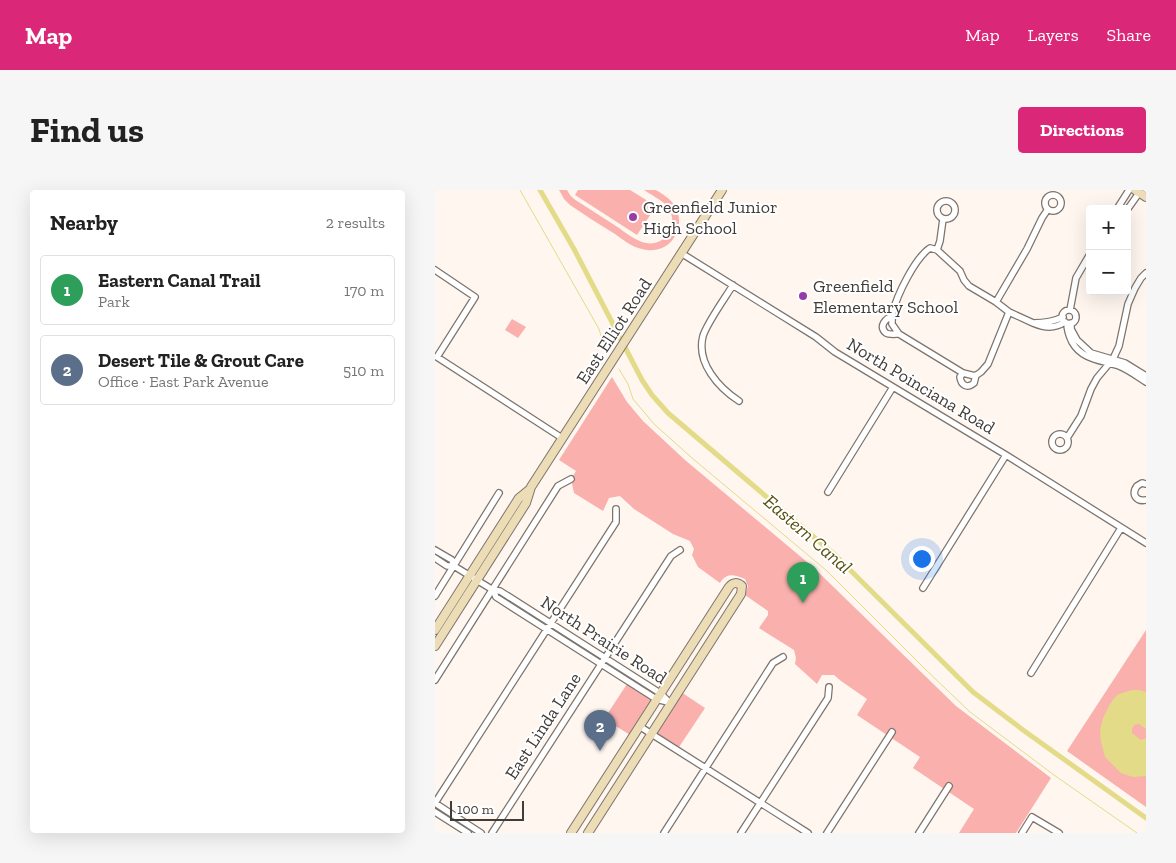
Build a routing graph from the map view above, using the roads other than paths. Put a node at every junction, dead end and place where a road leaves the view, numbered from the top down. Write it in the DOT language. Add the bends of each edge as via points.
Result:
graph roads {
  1 [pos="721,190"];
  2 [pos="1129,190"];
  3 [pos="1140,193"];
  4 [pos="1120,205"];
  5 [pos="1131,205"];
  6 [pos="1048,209"];
  7 [pos="943,219"];
  8 [pos="937,250"];
  9 [pos="681,253"];
  10 [pos="1086,261"];
  11 [pos="435,270"];
  12 [pos="1145,274"];
  13 [pos="733,285"];
  14 [pos="996,302"];
  15 [pos="1070,310"];
  16 [pos="1009,312"];
  17 [pos="893,316"];
  18 [pos="1066,321"];
  19 [pos="899,334"];
  20 [pos="1110,361"];
  21 [pos="963,373"];
  22 [pos="975,376"];
  23 [pos="1146,376"];
  24 [pos="1146,382"];
  25 [pos="893,387"];
  26 [pos="739,401"];
  27 [pos="563,438"];
  28 [pos="1067,438"];
  29 [pos="1006,455"];
  30 [pos="571,479"];
  31 [pos="1146,483"];
  32 [pos="499,492"];
  33 [pos="828,492"];
  34 [pos="1146,500"];
  35 [pos="616,509"];
  36 [pos="1121,528"];
  37 [pos="1146,543"];
  38 [pos="435,550"];
  39 [pos="680,550"];
  40 [pos="435,558"];
  41 [pos="454,566"];
  42 [pos="473,578"];
  43 [pos="923,588"];
  44 [pos="493,590"];
  45 [pos="435,596"];
  46 [pos="548,626"];
  47 [pos="435,630"];
  48 [pos="435,646"];
  49 [pos="783,657"];
  50 [pos="603,661"];
  51 [pos="1031,673"];
  52 [pos="435,680"];
  53 [pos="829,687"];
  54 [pos="658,696"];
  55 [pos="670,703"];
  56 [pos="639,726"];
  57 [pos="892,732"];
  58 [pos="652,733"];
  59 [pos="706,768"];
  60 [pos="949,786"];
  61 [pos="435,803"];
  62 [pos="761,803"];
  63 [pos="435,812"];
  64 [pos="468,833"];
  65 [pos="481,833"];
  66 [pos="492,833"];
  67 [pos="571,833"];
  68 [pos="588,833"];
  69 [pos="664,833"];
  70 [pos="741,833"];
  71 [pos="808,833"];
  72 [pos="827,833"];
  73 [pos="919,833"];
  74 [pos="1022,833"];
  75 [pos="1059,833"];
  1 -- 9 [label="main road, East Elliot Road"];
  2 -- 4 [label="street"];
  3 -- 5 [label="street"];
  6 -- 14 [label="street"];
  7 -- 8 [label="street"];
  8 -- 14 [label="street" via="960,271 969,286"];
  8 -- 17 [label="street" via="930,248 925,252 904,283"];
  9 -- 13 [label="street, North Poinciana Road"];
  9 -- 27 [label="main road, East Elliot Road"];
  10 -- 15 [label="street" via="1076,278"];
  11 -- 27 [label="street" via="475,297 437,357"];
  12 -- 20 [label="street" via="1128,304 1119,346"];
  13 -- 25 [label="street, North Poinciana Road"];
  13 -- 26 [label="street" via="708,326 702,347 708,370"];
  14 -- 16 [label="street"];
  15 -- 18 [label="street" via="1064,313"];
  15 -- 18 [label="street" via="1076,316 1075,321"];
  16 -- 18 [label="street" via="1033,323"];
  16 -- 22 [label="street" via="988,364"];
  17 -- 19 [label="street" via="892,324"];
  17 -- 19 [label="street" via="884,322 884,330"];
  18 -- 20 [label="street" via="1083,346"];
  19 -- 21 [label="street"];
  20 -- 23 [label="street" via="1125,362"];
  20 -- 24 [label="street"];
  20 -- 28 [label="street" via="1097,378 1081,416"];
  21 -- 22 [label="street"];
  21 -- 22 [label="street" via="960,377 963,385 974,383"];
  25 -- 29 [label="street, North Poinciana Road"];
  25 -- 33 [label="street"];
  27 -- 42 [label="main road, East Elliot Road" via="531,487 526,503"];
  29 -- 36 [label="street, North Poinciana Road"];
  29 -- 43 [label="street"];
  30 -- 44 [label="street" via="558,486"];
  31 -- 34 [label="street" via="1137,486 1134,493 1138,500"];
  32 -- 41 [label="street"];
  35 -- 46 [label="street" via="616,522"];
  36 -- 37 [label="street, North Poinciana Road"];
  36 -- 51 [label="street"];
  38 -- 41 [label="street" via="452,560"];
  39 -- 50 [label="street, East Linda Lane" via="671,556"];
  40 -- 41 [label="street" via="447,566"];
  41 -- 42 [label="street, North Prairie Road"];
  41 -- 45 [label="street"];
  42 -- 44 [label="street, North Prairie Road"];
  42 -- 47 [label="main road, East Elliot Road"];
  42 -- 48 [label="main road, East Elliot Road"];
  44 -- 46 [label="street, North Prairie Road" via="496,597"];
  44 -- 52 [label="street"];
  46 -- 50 [label="street, North Prairie Road"];
  46 -- 61 [label="street"];
  49 -- 59 [label="street" via="773,663"];
  50 -- 54 [label="street, North Prairie Road"];
  50 -- 66 [label="street, East Linda Lane"];
  53 -- 62 [label="street" via="828,698"];
  54 -- 55 [label="street, North Prairie Road"];
  54 -- 55 [label="main road" via="729,587 737,582 742,586 741,594"];
  54 -- 56 [label="main road"];
  55 -- 58 [label="main road"];
  56 -- 58 [label="street"];
  56 -- 67 [label="main road"];
  57 -- 72 [label="street"];
  58 -- 59 [label="street"];
  58 -- 68 [label="main road"];
  59 -- 62 [label="street"];
  59 -- 69 [label="street"];
  60 -- 73 [label="street"];
  61 -- 65 [label="street"];
  62 -- 70 [label="street"];
  62 -- 71 [label="street"];
  63 -- 64 [label="street"];
  74 -- 75 [label="street" via="1032,817"];
}
